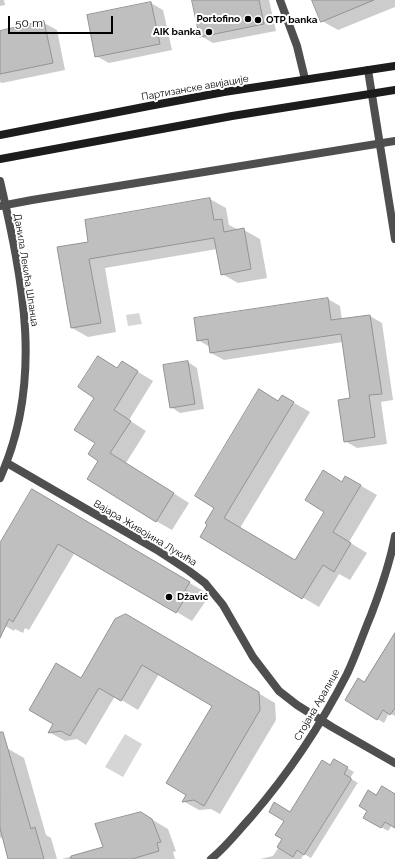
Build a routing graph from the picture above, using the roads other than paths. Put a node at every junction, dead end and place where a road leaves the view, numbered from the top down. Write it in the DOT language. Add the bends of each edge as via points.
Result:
graph roads {
  1 [pos="280,0"];
  2 [pos="395,66"];
  3 [pos="368,70"];
  4 [pos="305,79"];
  5 [pos="395,90"];
  6 [pos="373,93"];
  7 [pos="0,135"];
  8 [pos="395,141"];
  9 [pos="381,143"];
  10 [pos="0,159"];
  11 [pos="0,181"];
  12 [pos="2,205"];
  13 [pos="395,239"];
  14 [pos="7,463"];
  15 [pos="0,478"];
  16 [pos="395,540"];
  17 [pos="321,720"];
  18 [pos="395,763"];
  19 [pos="216,857"];
  1 -- 4 [label="street" via="297,46"];
  2 -- 3 [label="main road, Партизанске авијације"];
  3 -- 4 [label="main road, Партизанске авијације"];
  3 -- 6 [label="street"];
  4 -- 7 [label="main road, Партизанске авијације"];
  5 -- 6 [label="main road"];
  6 -- 9 [label="street"];
  6 -- 10 [label="main road"];
  8 -- 9 [label="street"];
  9 -- 12 [label="street"];
  9 -- 13 [label="street"];
  11 -- 12 [label="street, Данила Лекића Шпанца"];
  12 -- 14 [label="street, Данила Лекића Шпанца" via="15,253 22,293 27,355 24,396"];
  14 -- 15 [label="street, Данила Лекића Шпанца"];
  14 -- 17 [label="street, Вајара Живојина Лукића" via="157,550 197,577 223,605 253,657 275,687"];
  16 -- 17 [label="street, Стојана Аралице" via="382,585 363,634 346,674"];
  17 -- 18 [label="street, Вајара Живојина Лукића"];
  17 -- 19 [label="street, Стојана Аралице" via="277,785"];
}
